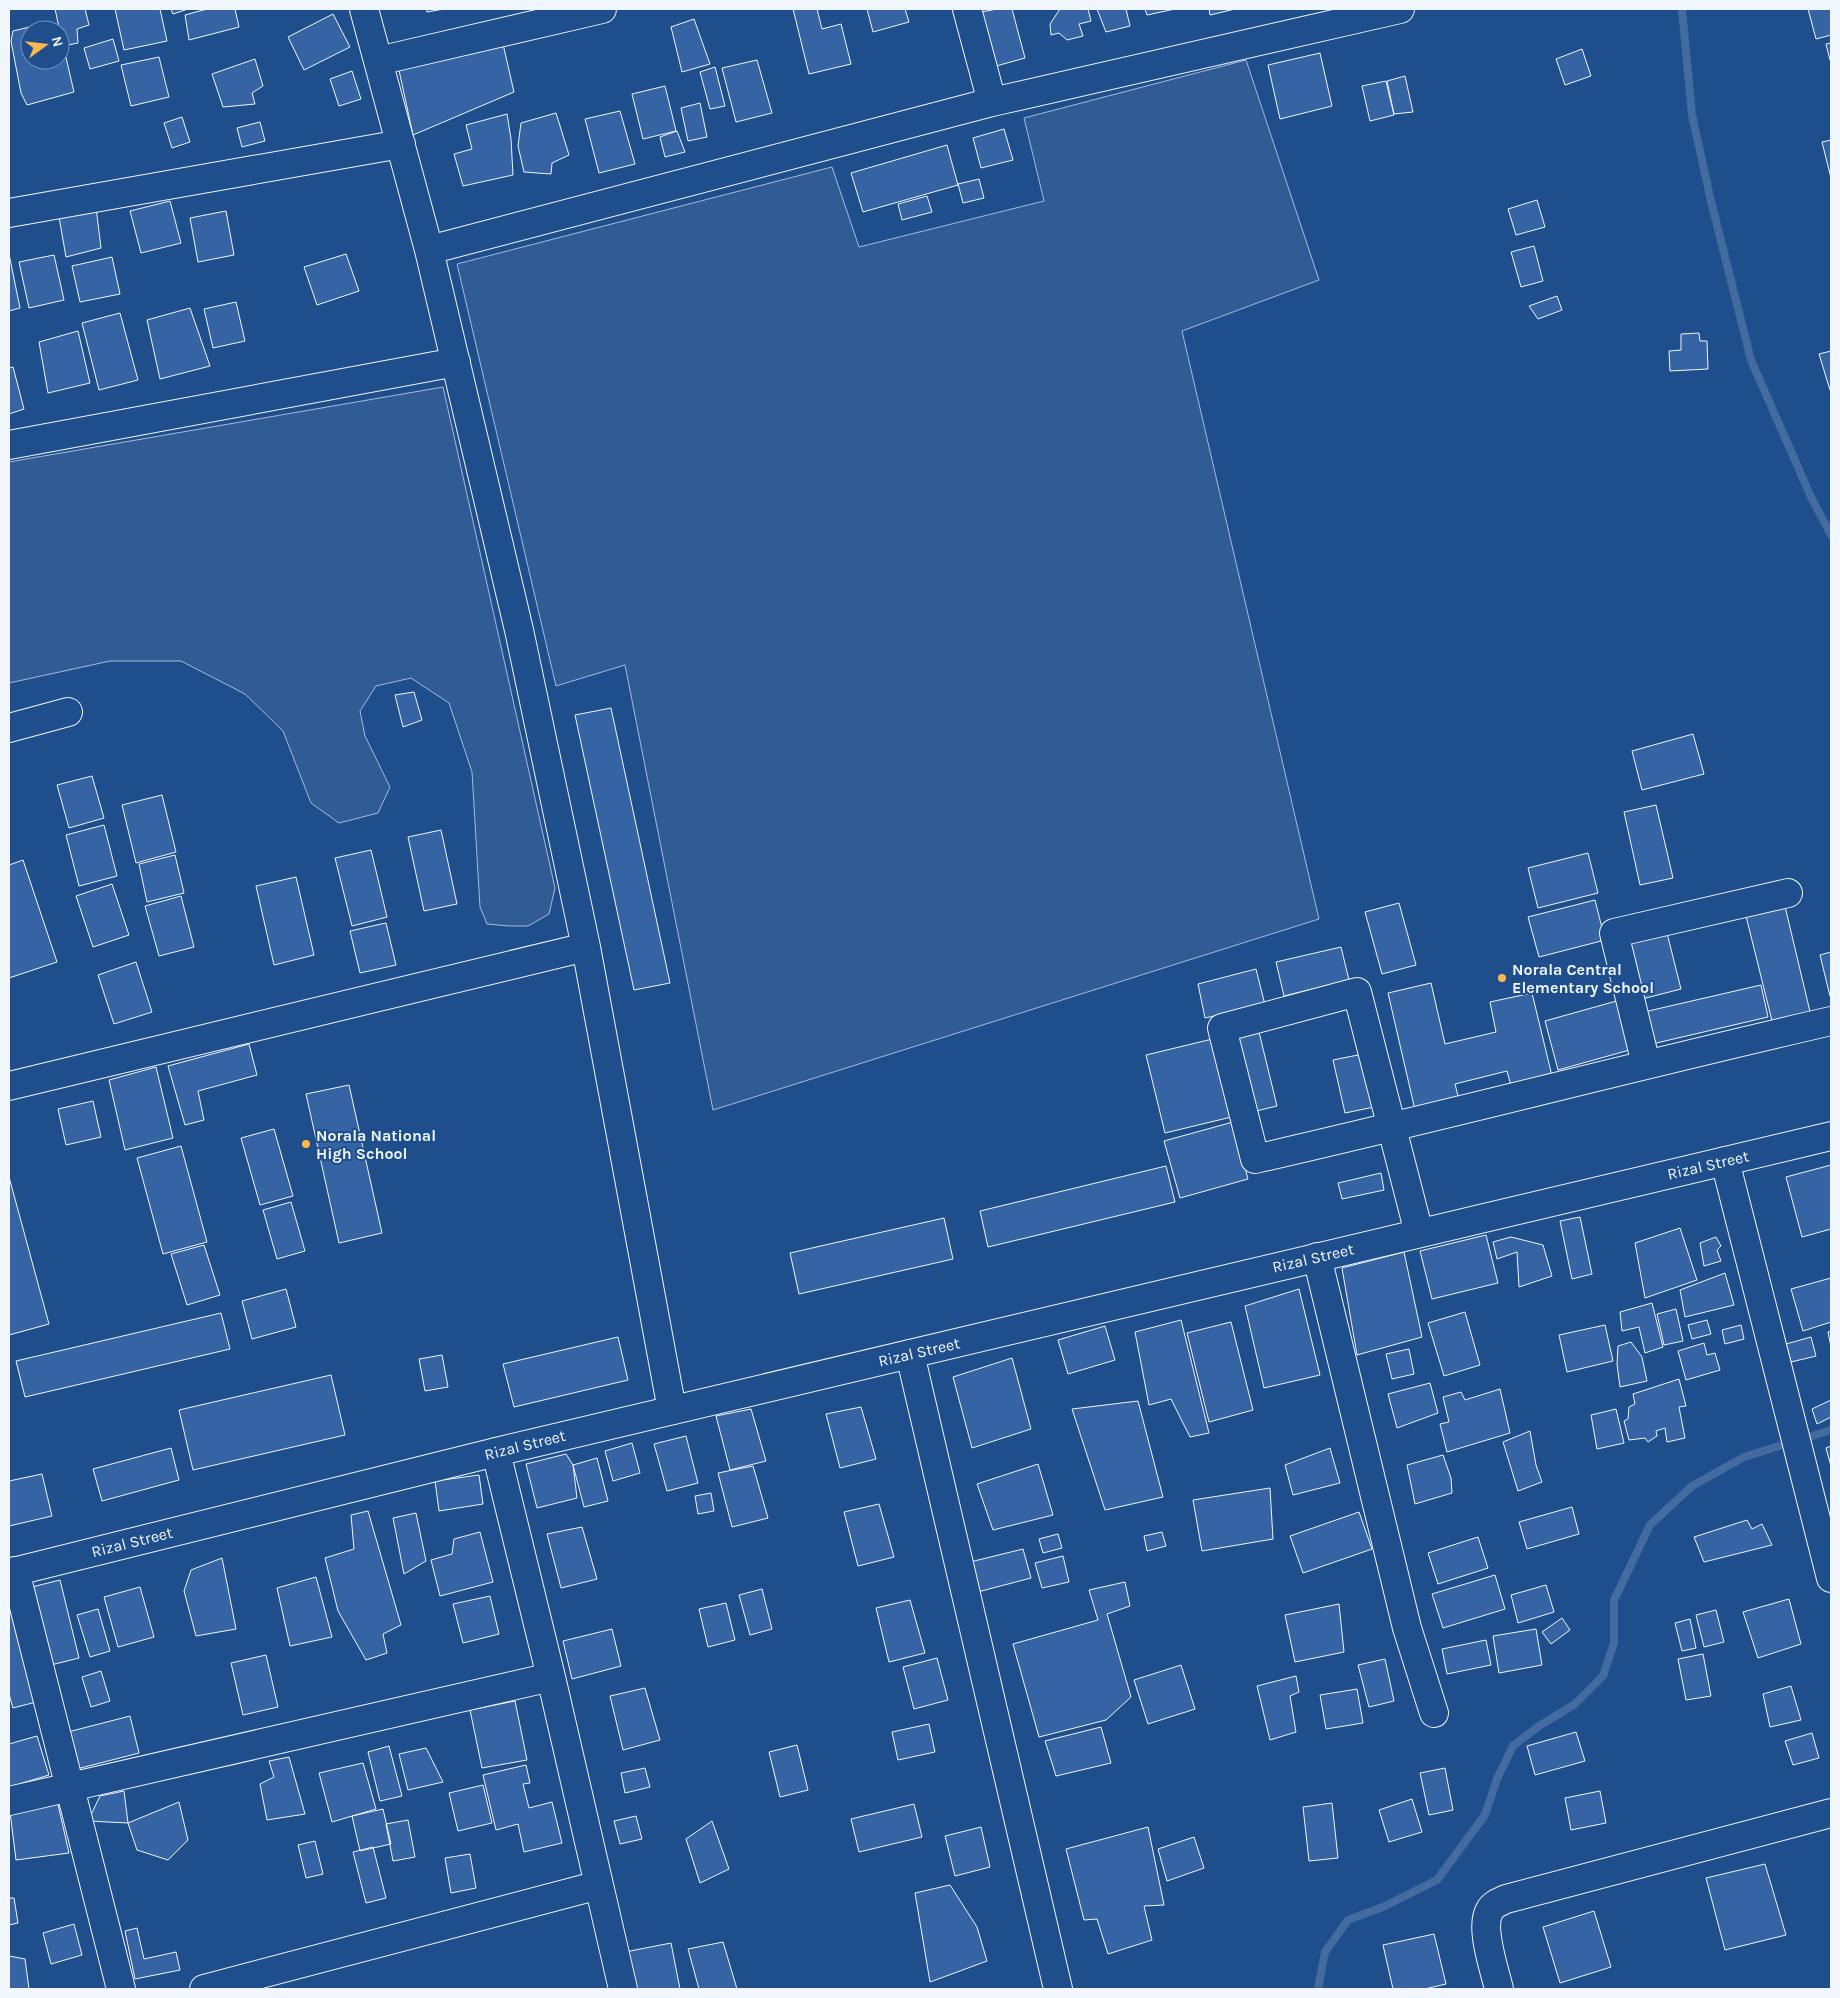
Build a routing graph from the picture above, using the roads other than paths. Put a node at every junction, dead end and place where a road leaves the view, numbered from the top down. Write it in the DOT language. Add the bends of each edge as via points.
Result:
graph roads {
  1 [pos="364,9"];
  2 [pos="602,9"];
  3 [pos="967,9"];
  4 [pos="1400,9"];
  5 [pos="378,61"];
  6 [pos="992,102"];
  7 [pos="400,144"];
  8 [pos="9,213"];
  9 [pos="429,250"];
  10 [pos="456,362"];
  11 [pos="9,445"];
  12 [pos="68,712"];
  13 [pos="9,728"];
  14 [pos="1788,892"];
  15 [pos="586,947"];
  16 [pos="1831,1020"];
  17 [pos="1646,1064"];
  18 [pos="9,1086"];
  19 [pos="1391,1128"];
  20 [pos="1831,1136"];
  21 [pos="1725,1161"];
  22 [pos="1419,1233"];
  23 [pos="1317,1257"];
  24 [pos="910,1354"];
  25 [pos="672,1410"];
  26 [pos="496,1452"];
  27 [pos="12,1572"];
  28 [pos="1831,1578"];
  29 [pos="551,1677"];
  30 [pos="1434,1713"];
  31 [pos="68,1787"];
  32 [pos="9,1801"];
  33 [pos="1831,1814"];
  34 [pos="599,1885"];
  35 [pos="121,1989"];
  36 [pos="204,1989"];
  37 [pos="623,1989"];
  38 [pos="1058,1989"];
  39 [pos="1499,1989"];
  1 -- 5 [label="street"];
  2 -- 5 [label="street"];
  3 -- 6 [label="street"];
  4 -- 6 [label="street"];
  5 -- 7 [label="street"];
  6 -- 9 [label="street"];
  7 -- 8 [label="street"];
  7 -- 9 [label="street"];
  9 -- 10 [label="street"];
  10 -- 11 [label="street"];
  10 -- 15 [label="street" via="519,630"];
  12 -- 13 [label="street"];
  14 -- 17 [label="street" via="1614,933"];
  15 -- 18 [label="street"];
  15 -- 25 [label="street"];
  16 -- 17 [label="street"];
  17 -- 19 [label="street"];
  19 -- 19 [label="street" via="1255,1159 1222,1028 1357,992"];
  19 -- 22 [label="street"];
  20 -- 21 [label="street, Rizal Street"];
  21 -- 22 [label="street, Rizal Street"];
  21 -- 28 [label="street"];
  22 -- 23 [label="street, Rizal Street"];
  23 -- 24 [label="street, Rizal Street"];
  23 -- 30 [label="street" via="1407,1628"];
  24 -- 25 [label="street, Rizal Street"];
  24 -- 38 [label="street"];
  25 -- 26 [label="street, Rizal Street"];
  26 -- 27 [label="street, Rizal Street"];
  26 -- 29 [label="street"];
  27 -- 31 [label="street"];
  29 -- 31 [label="street"];
  29 -- 34 [label="street"];
  31 -- 32 [label="street"];
  31 -- 35 [label="street"];
  33 -- 39 [label="street" via="1501,1901 1489,1911 1486,1922"];
  34 -- 36 [label="street"];
  34 -- 37 [label="street"];
}
